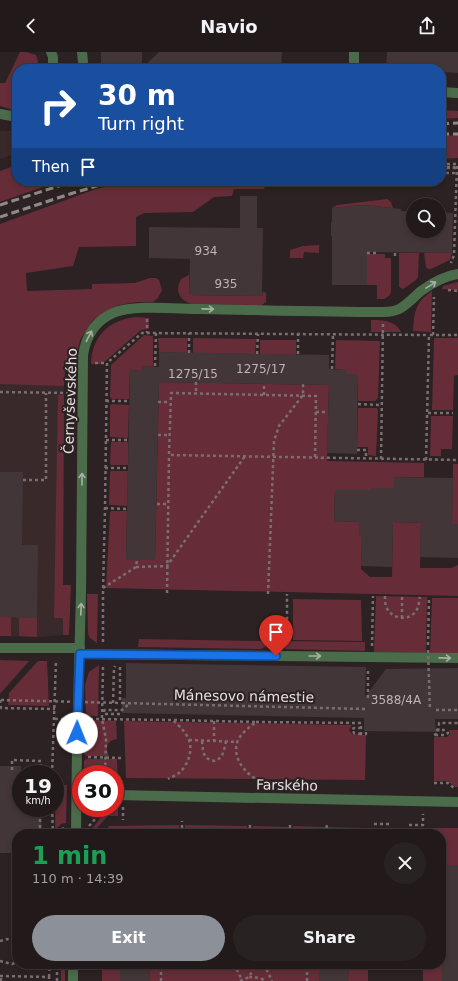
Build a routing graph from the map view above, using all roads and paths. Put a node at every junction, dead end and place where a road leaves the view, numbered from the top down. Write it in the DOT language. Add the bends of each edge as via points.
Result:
graph roads {
  1 [pos="51,52"];
  2 [pos="354,52"];
  3 [pos="52,64"];
  4 [pos="354,64"];
  5 [pos="446,92"];
  6 [pos="458,93"];
  7 [pos="0,114"];
  8 [pos="12,116"];
  9 [pos="446,165"];
  10 [pos="446,166"];
  11 [pos="446,167"];
  12 [pos="458,168"];
  13 [pos="446,173"];
  14 [pos="457,181"];
  15 [pos="395,252"];
  16 [pos="367,253"];
  17 [pos="376,253"];
  18 [pos="395,256"];
  19 [pos="445,266"];
  20 [pos="458,274"];
  21 [pos="434,290"];
  22 [pos="442,290"];
  23 [pos="458,291"];
  24 [pos="156,333"];
  25 [pos="189,333"];
  26 [pos="258,334"];
  27 [pos="298,334"];
  28 [pos="333,334"];
  29 [pos="383,335"];
  30 [pos="429,335"];
  31 [pos="433,335"];
  32 [pos="458,335"];
  33 [pos="189,353"];
  34 [pos="258,354"];
  35 [pos="298,354"];
  36 [pos="155,366"];
  37 [pos="332,369"];
  38 [pos="196,382"];
  39 [pos="264,384"];
  40 [pos="303,384"];
  41 [pos="0,392"];
  42 [pos="46,393"];
  43 [pos="83,393"];
  44 [pos="196,393"];
  45 [pos="264,395"];
  46 [pos="303,395"];
  47 [pos="106,401"];
  48 [pos="129,401"];
  49 [pos="158,402"];
  50 [pos="170,402"];
  51 [pos="358,404"];
  52 [pos="381,405"];
  53 [pos="316,412"];
  54 [pos="328,412"];
  55 [pos="428,413"];
  56 [pos="453,413"];
  57 [pos="158,435"];
  58 [pos="169,435"];
  59 [pos="106,440"];
  60 [pos="128,440"];
  61 [pos="357,450"];
  62 [pos="169,455"];
  63 [pos="246,456"];
  64 [pos="273,456"];
  65 [pos="315,457"];
  66 [pos="366,458"];
  67 [pos="381,459"];
  68 [pos="426,460"];
  69 [pos="458,460"];
  70 [pos="106,468"];
  71 [pos="128,468"];
  72 [pos="23,480"];
  73 [pos="157,504"];
  74 [pos="168,504"];
  75 [pos="105,508"];
  76 [pos="127,509"];
  77 [pos="137,560"];
  78 [pos="136,566"];
  79 [pos="167,566"];
  80 [pos="103,588"];
  81 [pos="103,592"];
  82 [pos="167,593"];
  83 [pos="268,594"];
  84 [pos="287,594"];
  85 [pos="385,596"];
  86 [pos="402,597"];
  87 [pos="420,598"];
  88 [pos="429,598"];
  89 [pos="402,618"];
  90 [pos="276,644"];
  91 [pos="0,648"];
  92 [pos="57,648"];
  93 [pos="80,651"];
  94 [pos="458,658"];
  95 [pos="0,700"];
  96 [pos="121,702"];
  97 [pos="113,703"];
  98 [pos="130,703"];
  99 [pos="55,709"];
  100 [pos="365,709"];
  101 [pos="430,710"];
  102 [pos="436,710"];
  103 [pos="458,710"];
  104 [pos="120,714"];
  105 [pos="102,719"];
  106 [pos="120,720"];
  107 [pos="173,720"];
  108 [pos="214,721"];
  109 [pos="256,722"];
  110 [pos="458,724"];
  111 [pos="364,728"];
  112 [pos="436,730"];
  113 [pos="366,731"];
  114 [pos="361,734"];
  115 [pos="189,740"];
  116 [pos="202,740"];
  117 [pos="214,741"];
  118 [pos="226,741"];
  119 [pos="238,742"];
  120 [pos="76,757"];
  121 [pos="106,758"];
  122 [pos="121,758"];
  123 [pos="12,765"];
  124 [pos="41,765"];
  125 [pos="52,765"];
  126 [pos="77,765"];
  127 [pos="106,765"];
  128 [pos="168,779"];
  129 [pos="258,780"];
  130 [pos="434,783"];
  131 [pos="458,789"];
  132 [pos="124,795"];
  133 [pos="458,802"];
  134 [pos="423,812"];
  135 [pos="40,817"];
  136 [pos="52,817"];
  137 [pos="77,817"];
  138 [pos="182,821"];
  139 [pos="250,822"];
  140 [pos="290,823"];
  141 [pos="327,823"];
  142 [pos="374,824"];
  143 [pos="390,824"];
  144 [pos="409,825"];
  145 [pos="40,829"];
  146 [pos="52,829"];
  147 [pos="76,829"];
  148 [pos="182,829"];
  149 [pos="250,829"];
  150 [pos="290,829"];
  151 [pos="326,829"];
  152 [pos="12,940"];
  153 [pos="0,941"];
  154 [pos="0,962"];
  155 [pos="12,964"];
  156 [pos="50,969"];
  157 [pos="57,969"];
  158 [pos="73,969"];
  159 [pos="161,969"];
  160 [pos="236,969"];
  161 [pos="253,969"];
  162 [pos="266,969"];
  163 [pos="307,969"];
  164 [pos="0,976"];
  165 [pos="49,977"];
  166 [pos="249,977"];
  167 [pos="1,981"];
  168 [pos="49,981"];
  169 [pos="56,981"];
  170 [pos="73,981"];
  171 [pos="161,981"];
  172 [pos="241,981"];
  173 [pos="266,981"];
  174 [pos="272,981"];
  175 [pos="307,981"];
  1 -- 3 [label="street"];
  2 -- 4 [label="street"];
  5 -- 6 [label="street"];
  7 -- 8 [label="street"];
  9 -- 14 [label="path" via="457,164"];
  10 -- 13 [label="path, bridge" via="454,167 454,173"];
  11 -- 12 [label="path, bridge"];
  14 -- 19 [label="path" via="454,255 451,263"];
  15 -- 18 [label="path"];
  16 -- 17 [label="path"];
  43 -- 20 [label="street, Černyševského, one-way" via="83,355 88,336 104,318 124,309 394,311 434,283"];
  21 -- 31 [label="path"];
  22 -- 23 [label="path"];
  24 -- 25 [label="path"];
  24 -- 36 [label="path"];
  24 -- 47 [label="path" via="142,333 107,363"];
  25 -- 26 [label="path"];
  25 -- 33 [label="path"];
  26 -- 27 [label="path"];
  26 -- 34 [label="path"];
  27 -- 28 [label="path"];
  27 -- 35 [label="path"];
  28 -- 29 [label="path"];
  28 -- 37 [label="path"];
  29 -- 30 [label="path"];
  29 -- 52 [label="path"];
  30 -- 31 [label="path"];
  30 -- 55 [label="path"];
  31 -- 32 [label="path"];
  38 -- 44 [label="path"];
  39 -- 45 [label="path"];
  40 -- 46 [label="path"];
  41 -- 42 [label="path"];
  42 -- 43 [label="path"];
  42 -- 72 [label="path" via="46,480"];
  93 -- 43 [label="street, Černyševského, one-way"];
  44 -- 45 [label="path"];
  44 -- 50 [label="path" via="171,393"];
  45 -- 46 [label="path"];
  46 -- 53 [label="path" via="316,396"];
  46 -- 64 [label="path" via="280,426 274,441"];
  47 -- 48 [label="path"];
  47 -- 59 [label="path"];
  49 -- 50 [label="path"];
  50 -- 58 [label="path"];
  51 -- 52 [label="path"];
  52 -- 67 [label="path"];
  53 -- 54 [label="path"];
  53 -- 65 [label="path"];
  55 -- 56 [label="path"];
  55 -- 68 [label="path"];
  57 -- 58 [label="path"];
  58 -- 62 [label="path"];
  59 -- 60 [label="path"];
  59 -- 70 [label="path"];
  61 -- 66 [label="path" via="366,450"];
  62 -- 63 [label="path"];
  62 -- 74 [label="path"];
  63 -- 64 [label="path"];
  63 -- 79 [label="path"];
  64 -- 65 [label="path"];
  64 -- 83 [label="path"];
  65 -- 66 [label="path"];
  66 -- 67 [label="path"];
  67 -- 68 [label="path"];
  68 -- 69 [label="path"];
  70 -- 71 [label="path"];
  70 -- 75 [label="path"];
  73 -- 74 [label="path"];
  74 -- 79 [label="path"];
  75 -- 76 [label="path"];
  75 -- 80 [label="path"];
  77 -- 78 [label="path"];
  78 -- 79 [label="path"];
  78 -- 80 [label="path"];
  79 -- 82 [label="path"];
  80 -- 81 [label="path"];
  84 -- 90 [label="path" via="287,639"];
  85 -- 89 [label="path" via="385,606 389,612"];
  86 -- 89 [label="path"];
  87 -- 89 [label="path" via="414,614"];
  88 -- 101 [label="path, bridge"];
  91 -- 92 [label="street"];
  92 -- 93 [label="street"];
  92 -- 99 [label="path"];
  93 -- 94 [label="street, one-way"];
  93 -- 120 [label="street, Černyševského"];
  95 -- 97 [label="path, Mánesovo námestie, bridge"];
  95 -- 99 [label="path" via="0,708"];
  96 -- 97 [label="path, Mánesovo námestie, bridge"];
  96 -- 97 [label="path" via="121,668 116,666"];
  96 -- 98 [label="path, Mánesovo námestie"];
  98 -- 100 [label="path, Mánesovo námestie"];
  98 -- 104 [label="path" via="122,710 104,712"];
  99 -- 125 [label="path"];
  102 -- 103 [label="path"];
  105 -- 121 [label="path"];
  106 -- 107 [label="path"];
  107 -- 108 [label="path"];
  107 -- 115 [label="path"];
  108 -- 109 [label="path"];
  108 -- 117 [label="path"];
  109 -- 114 [label="path" via="361,722"];
  109 -- 119 [label="path" via="242,734"];
  110 -- 112 [label="path" via="439,723 439,728 438,733 434,735 445,735 448,733 447,730 441,730"];
  111 -- 114 [label="path" via="352,729 354,733"];
  113 -- 114 [label="path" via="366,734"];
  115 -- 116 [label="path"];
  115 -- 128 [label="path" via="188,761 179,773"];
  116 -- 117 [label="path"];
  116 -- 118 [label="path" via="203,752 207,759 216,761 224,753"];
  117 -- 118 [label="path"];
  118 -- 119 [label="path"];
  119 -- 129 [label="path" via="238,760 244,770"];
  120 -- 121 [label="path"];
  120 -- 126 [label="street, Černyševského"];
  121 -- 122 [label="path"];
  121 -- 127 [label="path"];
  123 -- 124 [label="path" via="12,760 41,761"];
  130 -- 131 [label="path" via="448,783 454,789"];
  132 -- 133 [label="street, Farského"];
  134 -- 144 [label="path" via="423,825"];
  135 -- 145 [label="path"];
  136 -- 146 [label="path"];
  137 -- 147 [label="street, Černyševského"];
  138 -- 148 [label="path"];
  139 -- 149 [label="path"];
  140 -- 150 [label="path"];
  141 -- 151 [label="path"];
  142 -- 143 [label="path"];
  152 -- 153 [label="path"];
  154 -- 155 [label="path"];
  156 -- 165 [label="path"];
  157 -- 169 [label="path"];
  158 -- 170 [label="street"];
  159 -- 171 [label="path"];
  160 -- 172 [label="path"];
  161 -- 166 [label="path"];
  162 -- 174 [label="path"];
  163 -- 175 [label="path"];
  164 -- 165 [label="path"];
  164 -- 167 [label="path"];
  165 -- 168 [label="path"];
  166 -- 172 [label="path"];
  166 -- 173 [label="path"];
}
